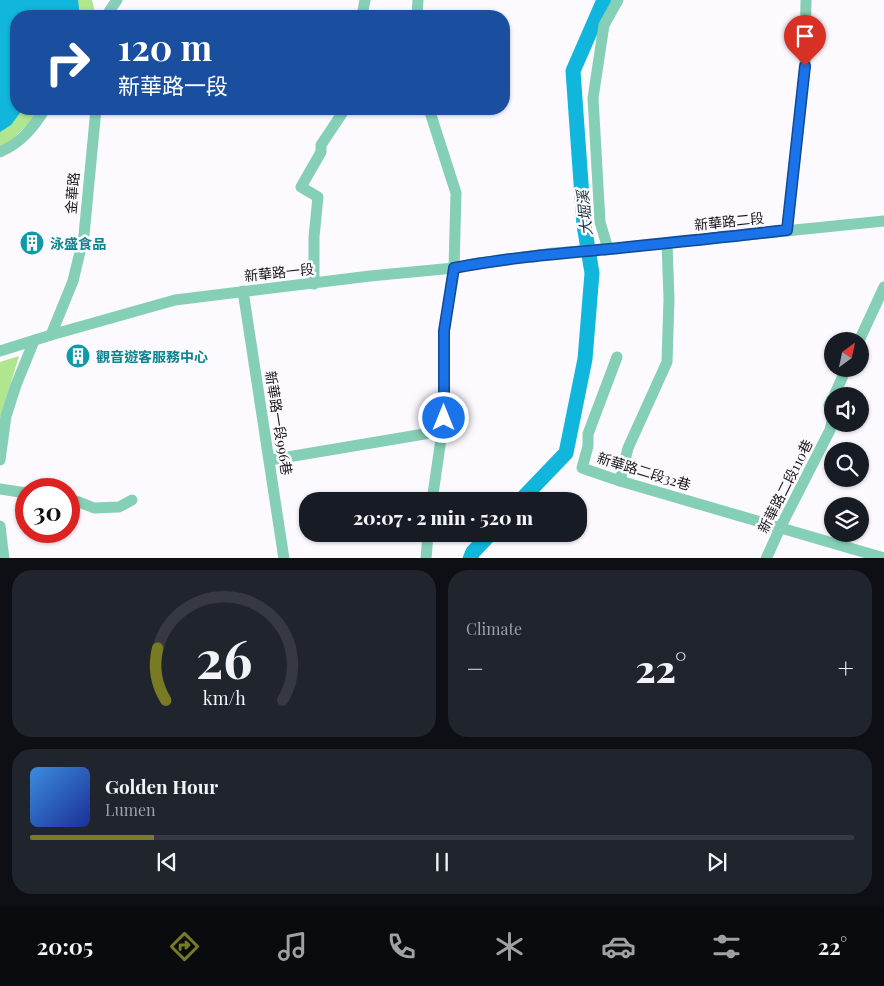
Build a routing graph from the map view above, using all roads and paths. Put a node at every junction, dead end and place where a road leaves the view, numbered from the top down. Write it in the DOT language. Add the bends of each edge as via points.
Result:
graph roads {
  1 [pos="618,0"];
  2 [pos="806,0"];
  3 [pos="41,115"];
  4 [pos="95,115"];
  5 [pos="341,115"];
  6 [pos="431,115"];
  7 [pos="0,152"];
  8 [pos="884,221"];
  9 [pos="787,230"];
  10 [pos="667,243"];
  11 [pos="608,249"];
  12 [pos="567,253"];
  13 [pos="454,268"];
  14 [pos="314,284"];
  15 [pos="884,287"];
  16 [pos="243,291"];
  17 [pos="863,332"];
  18 [pos="50,335"];
  19 [pos="34,341"];
  20 [pos="0,351"];
  21 [pos="617,357"];
  22 [pos="442,431"];
  23 [pos="829,432"];
  24 [pos="0,460"];
  25 [pos="270,460"];
  26 [pos="620,481"];
  27 [pos="0,489"];
  28 [pos="15,491"];
  29 [pos="433,492"];
  30 [pos="132,500"];
  31 [pos="80,502"];
  32 [pos="0,526"];
  33 [pos="780,528"];
  34 [pos="427,542"];
  35 [pos="4,558"];
  36 [pos="284,558"];
  37 [pos="426,558"];
  38 [pos="766,558"];
  39 [pos="884,558"];
  1 -- 11 [label="street" via="604,25 593,98 600,222"];
  2 -- 9 [label="street" via="805,66"];
  3 -- 7 [label="street" via="21,140"];
  4 -- 18 [label="street, 金華路" via="84,235 73,281"];
  5 -- 14 [label="street" via="321,145 321,152 301,187 318,197"];
  6 -- 13 [label="street" via="456,193"];
  8 -- 9 [label="street, 新華路二段"];
  9 -- 10 [label="street, 新華路二段"];
  10 -- 11 [label="street, 新華路二段"];
  10 -- 26 [label="street" via="667,362 628,448"];
  11 -- 12 [label="street, 新華路二段"];
  12 -- 13 [label="street, 新華路一段"];
  13 -- 14 [label="street, 新華路一段"];
  13 -- 22 [label="street" via="444,331"];
  14 -- 16 [label="street, 新華路一段"];
  15 -- 17 [label="street"];
  16 -- 18 [label="street, 新華路一段" via="175,300"];
  16 -- 25 [label="street, 新華路一段996巷"];
  18 -- 19 [label="street, 新華路一段"];
  19 -- 20 [label="street, 新華路一段"];
  19 -- 24 [label="street" via="6,416"];
  21 -- 26 [label="street, 新華路二段32巷" via="588,434 582,468"];
  22 -- 25 [label="street"];
  22 -- 29 [label="street"];
  23 -- 33 [label="street, 新華路二段110巷"];
  25 -- 36 [label="street, 新華路一段996巷"];
  26 -- 33 [label="street, 新華路二段32巷"];
  27 -- 28 [label="street"];
  30 -- 31 [label="street" via="118,507 94,508"];
  32 -- 35 [label="street"];
  33 -- 38 [label="street, 新華路二段110巷"];
  33 -- 39 [label="street, 新華路二段32巷"];
  34 -- 37 [label="street"];
}
